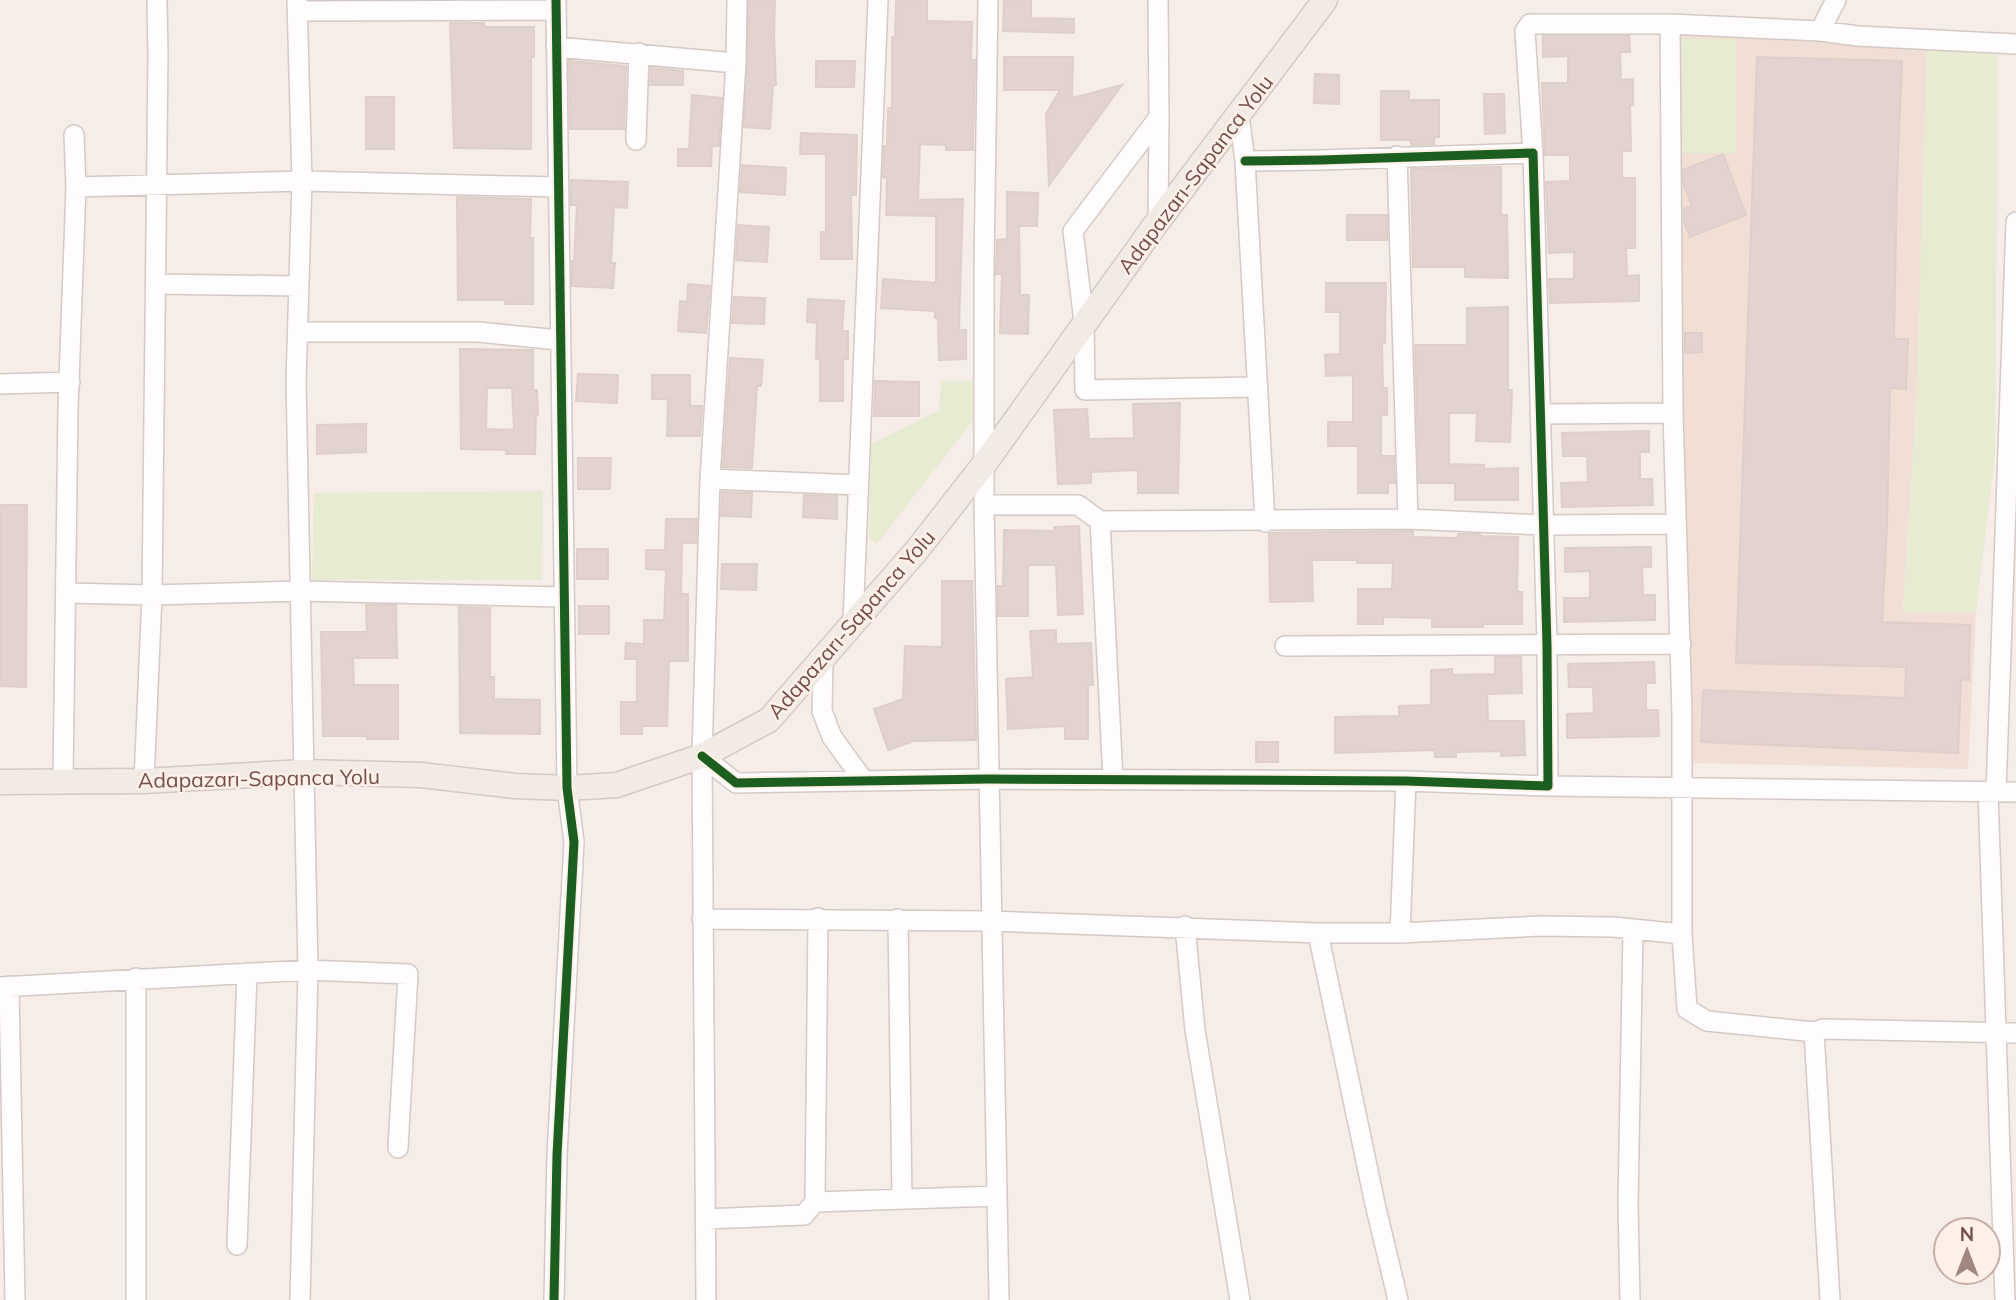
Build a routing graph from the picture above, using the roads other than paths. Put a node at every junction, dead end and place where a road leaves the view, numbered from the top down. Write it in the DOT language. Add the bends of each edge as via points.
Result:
graph roads {
  1 [pos="157,0"];
  2 [pos="737,0"];
  3 [pos="878,0"];
  4 [pos="988,0"];
  5 [pos="1157,0"];
  6 [pos="1325,0"];
  7 [pos="1836,0"];
  8 [pos="556,5"];
  9 [pos="297,6"];
  10 [pos="1670,24"];
  11 [pos="1820,31"];
  12 [pos="2016,44"];
  13 [pos="556,47"];
  14 [pos="639,53"];
  15 [pos="736,63"];
  16 [pos="1239,116"];
  17 [pos="1159,117"];
  18 [pos="75,135"];
  19 [pos="636,140"];
  20 [pos="1533,152"];
  21 [pos="1398,156"];
  22 [pos="1245,161"];
  23 [pos="302,181"];
  24 [pos="157,185"];
  25 [pos="76,187"];
  26 [pos="557,187"];
  27 [pos="1158,221"];
  28 [pos="2016,222"];
  29 [pos="156,284"];
  30 [pos="299,286"];
  31 [pos="1084,322"];
  32 [pos="298,332"];
  33 [pos="559,340"];
  34 [pos="70,382"];
  35 [pos="0,384"];
  36 [pos="1257,387"];
  37 [pos="1673,413"];
  38 [pos="1540,414"];
  39 [pos="985,463"];
  40 [pos="710,479"];
  41 [pos="858,485"];
  42 [pos="984,505"];
  43 [pos="1408,519"];
  44 [pos="1100,521"];
  45 [pos="1265,522"];
  46 [pos="1676,524"];
  47 [pos="1543,525"];
  48 [pos="300,592"];
  49 [pos="67,593"];
  50 [pos="152,595"];
  51 [pos="563,597"];
  52 [pos="853,623"];
  53 [pos="1681,644"];
  54 [pos="1547,645"];
  55 [pos="1285,646"];
  56 [pos="823,659"];
  57 [pos="702,756"];
  58 [pos="304,772"];
  59 [pos="989,779"];
  60 [pos="1113,779"];
  61 [pos="63,781"];
  62 [pos="144,781"];
  63 [pos="864,781"];
  64 [pos="1406,781"];
  65 [pos="0,782"];
  66 [pos="1548,786"];
  67 [pos="566,788"];
  68 [pos="1681,788"];
  69 [pos="1992,792"];
  70 [pos="2016,792"];
  71 [pos="818,918"];
  72 [pos="702,919"];
  73 [pos="898,919"];
  74 [pos="991,921"];
  75 [pos="1185,926"];
  76 [pos="1633,929"];
  77 [pos="1318,933"];
  78 [pos="1400,933"];
  79 [pos="1682,934"];
  80 [pos="308,970"];
  81 [pos="247,973"];
  82 [pos="136,978"];
  83 [pos="4,987"];
  84 [pos="1814,1032"];
  85 [pos="1995,1033"];
  86 [pos="2016,1033"];
  87 [pos="398,1148"];
  88 [pos="997,1196"];
  89 [pos="902,1199"];
  90 [pos="815,1202"];
  91 [pos="706,1219"];
  92 [pos="237,1245"];
  93 [pos="15,1300"];
  94 [pos="136,1300"];
  95 [pos="300,1300"];
  96 [pos="554,1300"];
  97 [pos="706,1300"];
  98 [pos="999,1300"];
  99 [pos="1240,1300"];
  100 [pos="1398,1300"];
  101 [pos="1630,1300"];
  102 [pos="1830,1300"];
  103 [pos="2005,1300"];
  1 -- 24 [label="street"];
  2 -- 15 [label="street"];
  3 -- 41 [label="street"];
  4 -- 39 [label="street"];
  5 -- 17 [label="street"];
  6 -- 16 [label="main road, Adapazarı-Sapanca Yolu"];
  7 -- 11 [label="street"];
  8 -- 9 [label="street"];
  8 -- 13 [label="street"];
  9 -- 23 [label="street"];
  10 -- 11 [label="street"];
  10 -- 20 [label="street" via="1530,24 1525,31"];
  10 -- 37 [label="street"];
  11 -- 12 [label="street"];
  13 -- 14 [label="street"];
  13 -- 26 [label="street"];
  14 -- 15 [label="street"];
  14 -- 19 [label="street"];
  15 -- 40 [label="street"];
  16 -- 22 [label="street"];
  16 -- 27 [label="main road, Adapazarı-Sapanca Yolu"];
  17 -- 27 [label="street"];
  17 -- 31 [label="street" via="1073,231"];
  18 -- 25 [label="street"];
  20 -- 21 [label="street"];
  20 -- 38 [label="street"];
  21 -- 22 [label="street"];
  21 -- 43 [label="street"];
  22 -- 36 [label="street"];
  23 -- 24 [label="street"];
  23 -- 26 [label="street"];
  23 -- 30 [label="street"];
  24 -- 25 [label="street"];
  24 -- 29 [label="street"];
  25 -- 34 [label="street"];
  26 -- 33 [label="street"];
  27 -- 31 [label="main road, Adapazarı-Sapanca Yolu"];
  28 -- 69 [label="street"];
  29 -- 30 [label="street"];
  29 -- 50 [label="street"];
  30 -- 32 [label="street"];
  31 -- 36 [label="street" via="1085,390"];
  31 -- 39 [label="main road, Adapazarı-Sapanca Yolu"];
  32 -- 33 [label="street" via="478,332"];
  32 -- 48 [label="street"];
  33 -- 51 [label="street"];
  34 -- 35 [label="street"];
  34 -- 49 [label="street"];
  36 -- 45 [label="street"];
  37 -- 38 [label="street"];
  37 -- 46 [label="street"];
  38 -- 47 [label="street"];
  39 -- 42 [label="street"];
  39 -- 52 [label="main road, Adapazarı-Sapanca Yolu"];
  40 -- 41 [label="street"];
  40 -- 57 [label="street"];
  41 -- 52 [label="street"];
  42 -- 44 [label="street" via="1078,505"];
  42 -- 59 [label="street"];
  43 -- 45 [label="street"];
  43 -- 47 [label="street"];
  44 -- 45 [label="street"];
  44 -- 60 [label="street"];
  46 -- 47 [label="street"];
  46 -- 53 [label="street"];
  47 -- 54 [label="street"];
  48 -- 50 [label="street"];
  48 -- 51 [label="street"];
  48 -- 58 [label="street"];
  49 -- 50 [label="street"];
  49 -- 61 [label="street"];
  50 -- 62 [label="street"];
  51 -- 67 [label="street"];
  52 -- 56 [label="main road, Adapazarı-Sapanca Yolu"];
  53 -- 54 [label="street"];
  53 -- 68 [label="street"];
  54 -- 55 [label="street"];
  54 -- 66 [label="street"];
  56 -- 57 [label="main road, Adapazarı-Sapanca Yolu" via="769,720"];
  56 -- 63 [label="street" via="822,711 832,737"];
  57 -- 63 [label="street" via="736,783"];
  57 -- 67 [label="main road, Adapazarı-Sapanca Yolu" via="617,785"];
  57 -- 72 [label="street"];
  58 -- 62 [label="main road, Adapazarı-Sapanca Yolu"];
  58 -- 67 [label="main road, Adapazarı-Sapanca Yolu" via="421,775"];
  58 -- 80 [label="street"];
  59 -- 60 [label="street"];
  59 -- 63 [label="street"];
  59 -- 74 [label="street"];
  60 -- 64 [label="street"];
  61 -- 62 [label="main road, Adapazarı-Sapanca Yolu"];
  61 -- 65 [label="main road, Adapazarı-Sapanca Yolu"];
  64 -- 66 [label="street"];
  64 -- 78 [label="street"];
  66 -- 68 [label="street"];
  67 -- 96 [label="street" via="575,842 557,1155"];
  68 -- 69 [label="street"];
  68 -- 79 [label="street"];
  69 -- 70 [label="street"];
  69 -- 85 [label="street"];
  71 -- 72 [label="street"];
  71 -- 73 [label="street"];
  71 -- 90 [label="street"];
  72 -- 91 [label="street"];
  73 -- 74 [label="street"];
  73 -- 89 [label="street"];
  74 -- 75 [label="street"];
  74 -- 88 [label="street"];
  75 -- 77 [label="street"];
  75 -- 99 [label="street" via="1195,1030"];
  76 -- 78 [label="street" via="1541,926"];
  76 -- 79 [label="street"];
  76 -- 101 [label="street"];
  77 -- 78 [label="street"];
  77 -- 100 [label="street"];
  79 -- 84 [label="street" via="1687,1009 1707,1021"];
  80 -- 81 [label="street"];
  80 -- 87 [label="street" via="408,974"];
  80 -- 95 [label="street"];
  81 -- 82 [label="street"];
  81 -- 92 [label="street"];
  82 -- 83 [label="street"];
  82 -- 94 [label="street"];
  83 -- 93 [label="street"];
  84 -- 85 [label="street"];
  84 -- 102 [label="street"];
  85 -- 86 [label="street"];
  85 -- 103 [label="street"];
  88 -- 89 [label="street"];
  88 -- 98 [label="street"];
  89 -- 90 [label="street"];
  90 -- 91 [label="street" via="804,1215"];
  91 -- 97 [label="street"];
}
